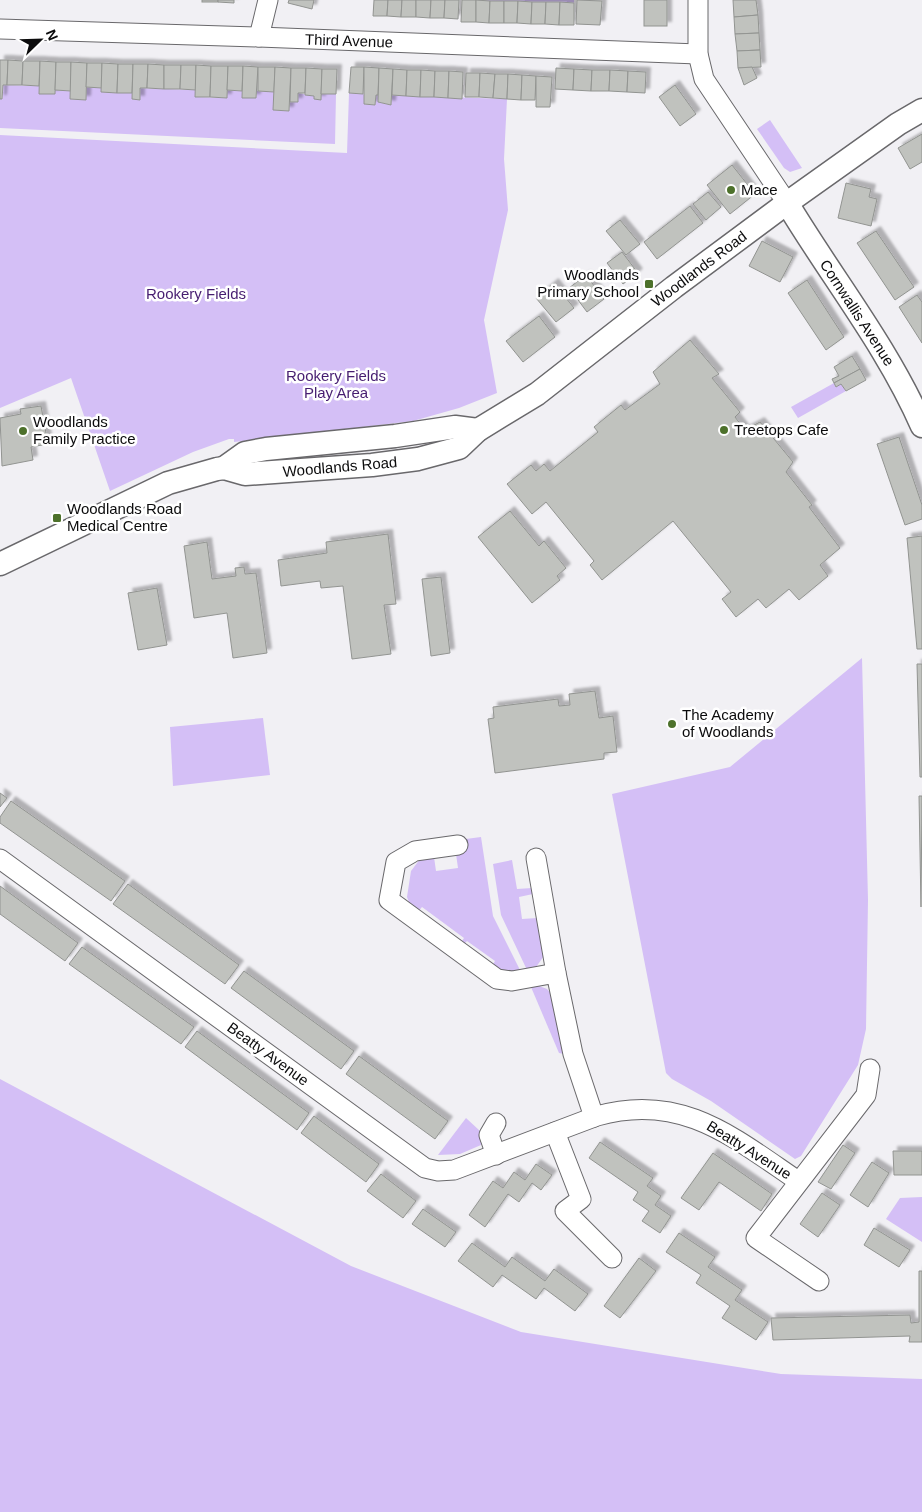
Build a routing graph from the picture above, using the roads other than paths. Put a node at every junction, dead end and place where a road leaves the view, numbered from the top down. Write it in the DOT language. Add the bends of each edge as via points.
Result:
graph roads {
  1 [pos="268,0"];
  2 [pos="698,0"];
  3 [pos="0,29"];
  4 [pos="259,37"];
  5 [pos="698,54"];
  6 [pos="922,110"];
  7 [pos="787,203"];
  8 [pos="922,426"];
  9 [pos="0,564"];
  10 [pos="458,845"];
  11 [pos="536,858"];
  12 [pos="0,859"];
  13 [pos="556,973"];
  14 [pos="870,1069"];
  15 [pos="594,1117"];
  16 [pos="496,1123"];
  17 [pos="555,1132"];
  18 [pos="496,1155"];
  19 [pos="798,1181"];
  20 [pos="612,1258"];
  21 [pos="819,1281"];
  1 -- 4 [label="street"];
  2 -- 5 [label="street"];
  3 -- 4 [label="street, Third Avenue"];
  4 -- 5 [label="street, Third Avenue"];
  5 -- 7 [label="street" via="702,77"];
  6 -- 7 [label="street, Woodlands Road"];
  7 -- 8 [label="street, Cornwallis Avenue" via="884,352"];
  7 -- 9 [label="street, Woodlands Road" via="537,394 478,430 459,448 418,459 345,468 245,474 224,468 168,483"];
  10 -- 13 [label="street" via="415,851 396,862 389,900 497,978 512,981"];
  11 -- 13 [label="street"];
  12 -- 18 [label="street, Beatty Avenue" via="421,1166 451,1171"];
  13 -- 15 [label="street" via="574,1059"];
  14 -- 19 [label="street, Beatty Avenue" via="866,1095"];
  15 -- 17 [label="street, Beatty Avenue"];
  15 -- 19 [label="street, Beatty Avenue" via="640,1109 666,1110 688,1116 720,1129"];
  16 -- 18 [label="street" via="489,1135"];
  17 -- 18 [label="street, Beatty Avenue"];
  17 -- 20 [label="street" via="581,1199 565,1211"];
  19 -- 21 [label="street, Beatty Avenue" via="756,1238"];
}
